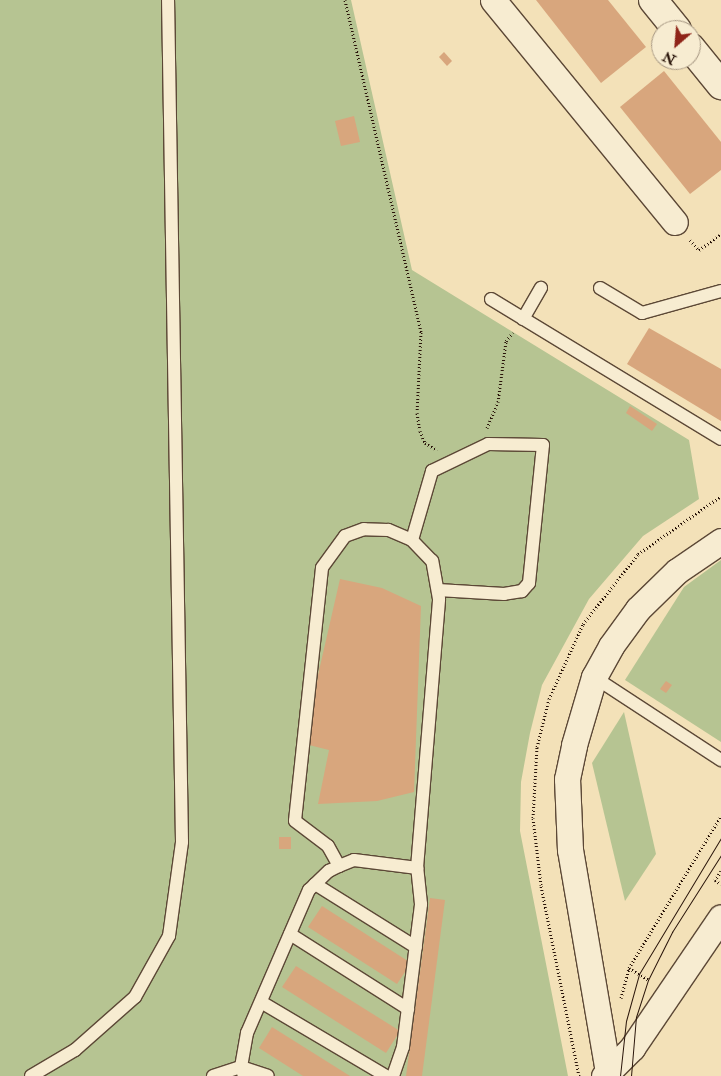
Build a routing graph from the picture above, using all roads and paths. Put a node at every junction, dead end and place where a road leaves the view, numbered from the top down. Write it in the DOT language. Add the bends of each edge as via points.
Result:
graph roads {
  1 [pos="168,0"];
  2 [pos="345,0"];
  3 [pos="493,0"];
  4 [pos="653,0"];
  5 [pos="669,20"];
  6 [pos="701,60"];
  7 [pos="721,85"];
  8 [pos="675,222"];
  9 [pos="721,234"];
  10 [pos="542,288"];
  11 [pos="600,288"];
  12 [pos="721,291"];
  13 [pos="491,299"];
  14 [pos="523,319"];
  15 [pos="480,433"];
  16 [pos="721,439"];
  17 [pos="442,449"];
  18 [pos="412,540"];
  19 [pos="721,541"];
  20 [pos="438,590"];
  21 [pos="594,677"];
  22 [pos="721,760"];
  23 [pos="721,816"];
  24 [pos="715,825"];
  25 [pos="721,829"];
  26 [pos="339,866"];
  27 [pos="417,868"];
  28 [pos="721,871"];
  29 [pos="315,884"];
  30 [pos="721,884"];
  31 [pos="721,917"];
  32 [pos="290,934"];
  33 [pos="416,947"];
  34 [pos="261,1002"];
  35 [pos="618,1007"];
  36 [pos="408,1009"];
  37 [pos="242,1071"];
  38 [pos="606,1074"];
  39 [pos="31,1076"];
  40 [pos="212,1076"];
  41 [pos="268,1076"];
  42 [pos="386,1076"];
  43 [pos="393,1076"];
  1 -- 39 [label="lane" via="183,747 180,861 169,936 136,996 75,1050"];
  2 -- 17 [label="path" via="422,332 416,413 425,443"];
  3 -- 8 [label="street"];
  4 -- 5 [label="street"];
  6 -- 7 [label="street"];
  8 -- 9 [label="path" via="699,250"];
  10 -- 14 [label="lane"];
  11 -- 12 [label="lane" via="642,313"];
  13 -- 14 [label="lane"];
  14 -- 15 [label="path" via="506,341 493,420"];
  14 -- 16 [label="lane"];
  18 -- 20 [label="lane" via="432,561"];
  18 -- 20 [label="lane" via="432,472 488,444 543,445 529,583 522,591 504,594"];
  18 -- 26 [label="lane" via="388,530 364,529 345,536 322,568 295,821 328,846"];
  19 -- 21 [label="street" via="677,571 638,609"];
  20 -- 27 [label="lane"];
  21 -- 22 [label="lane"];
  21 -- 38 [label="street" via="569,771 567,816"];
  23 -- 24 [label="path"];
  24 -- 25 [label="path"];
  24 -- 35 [label="path" via="630,968"];
  26 -- 27 [label="lane" via="354,860"];
  26 -- 29 [label="lane"];
  27 -- 33 [label="lane" via="421,904"];
  28 -- 30 [label="path" via="715,880"];
  29 -- 32 [label="lane"];
  29 -- 33 [label="lane"];
  31 -- 38 [label="street" via="632,1048"];
  32 -- 34 [label="lane"];
  32 -- 36 [label="lane"];
  33 -- 36 [label="lane"];
  34 -- 37 [label="lane" via="247,1033"];
  34 -- 42 [label="lane"];
  36 -- 43 [label="lane"];
  37 -- 40 [label="lane"];
  37 -- 41 [label="lane"];
}
